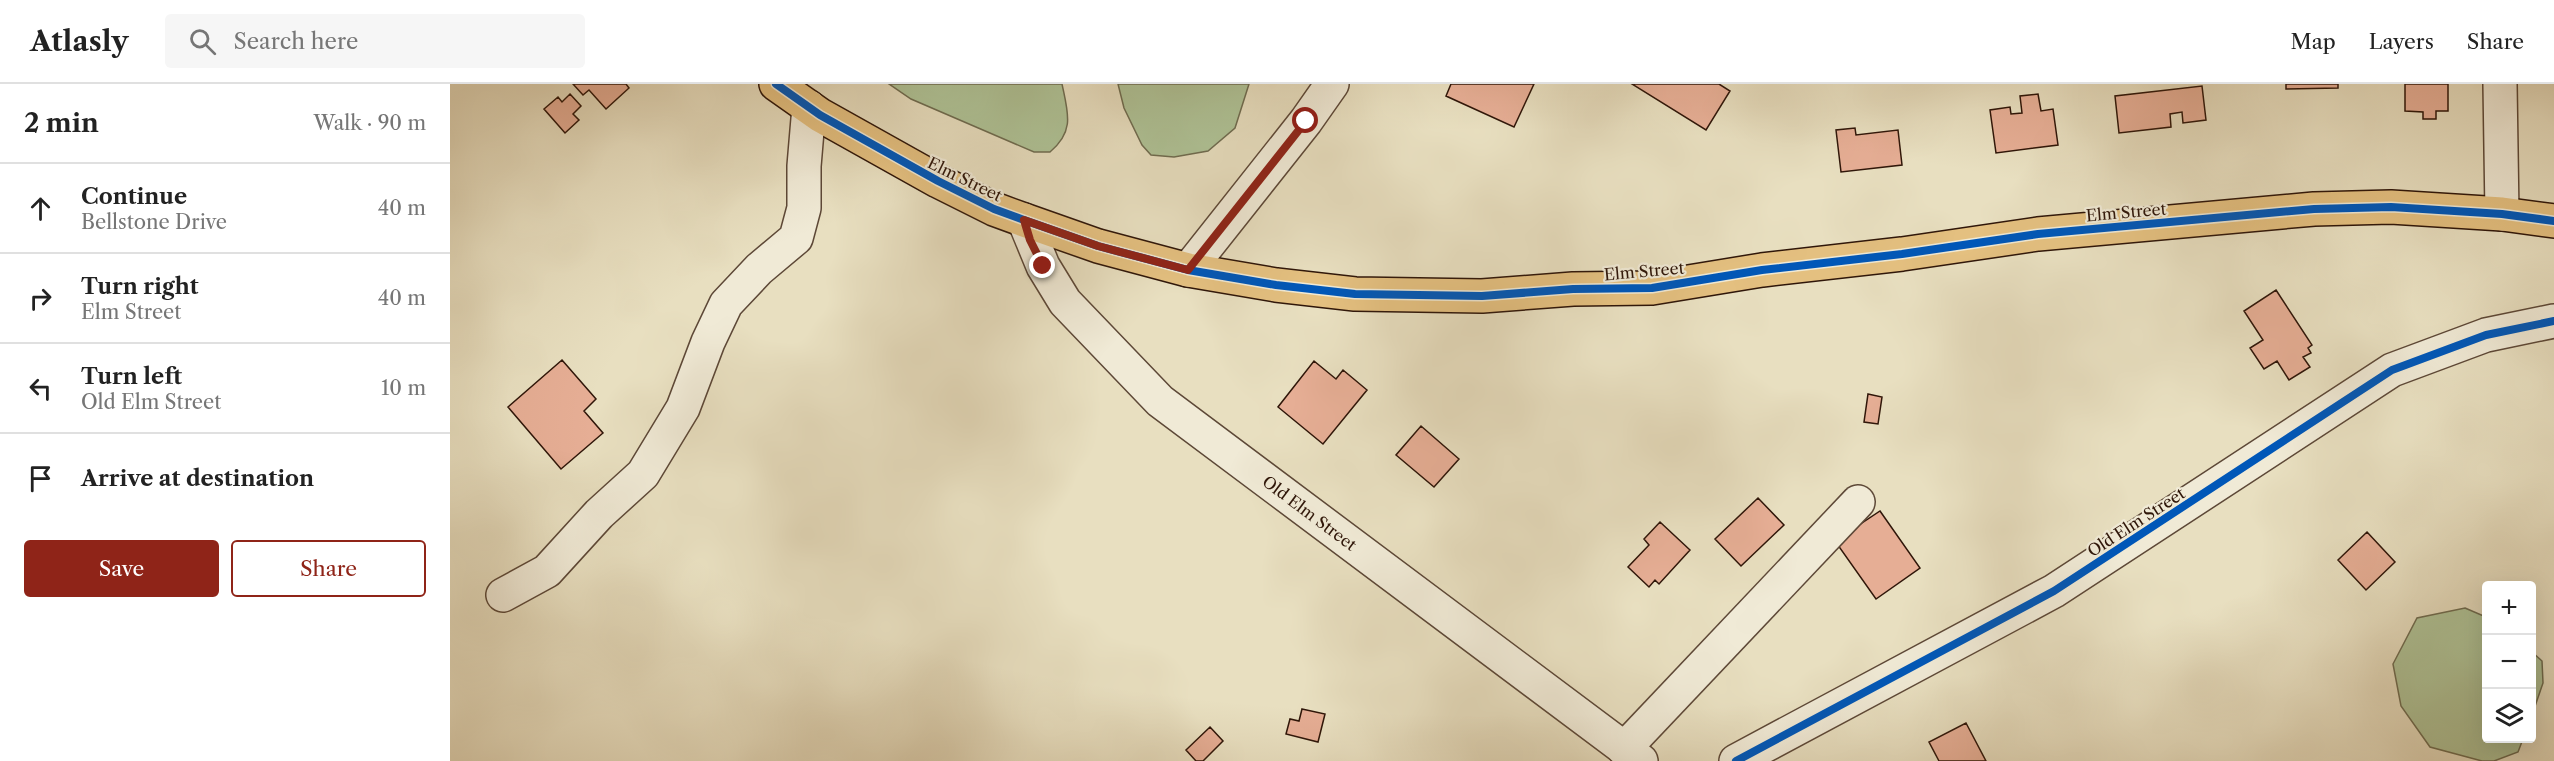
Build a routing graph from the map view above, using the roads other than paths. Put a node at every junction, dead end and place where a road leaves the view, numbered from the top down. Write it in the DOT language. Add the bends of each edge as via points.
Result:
graph roads {
  1 [pos="776,84"];
  2 [pos="1332,84"];
  3 [pos="2500,84"];
  4 [pos="809,107"];
  5 [pos="2502,214"];
  6 [pos="1024,220"];
  7 [pos="2554,221"];
  8 [pos="1188,270"];
  9 [pos="2554,321"];
  10 [pos="1858,502"];
  11 [pos="503,595"];
  12 [pos="1633,755"];
  13 [pos="1736,761"];
  1 -- 4 [label="main road, Elm Street"];
  2 -- 8 [label="street"];
  3 -- 5 [label="street"];
  4 -- 6 [label="main road, Elm Street" via="938,181"];
  4 -- 11 [label="street" via="804,208 796,238 726,304 683,408 643,474 599,514 547,571"];
  5 -- 7 [label="main road, Elm Street"];
  5 -- 8 [label="main road, Elm Street" via="2391,207 2314,208 2038,234 1652,288 1482,296 1355,294"];
  6 -- 8 [label="main road, Elm Street" via="1098,246"];
  6 -- 12 [label="street, Old Elm Street" via="1039,257 1065,302 1160,401"];
  9 -- 13 [label="street, Old Elm Street" via="2486,335 2392,370 2054,591"];
  10 -- 12 [label="street"];
}
